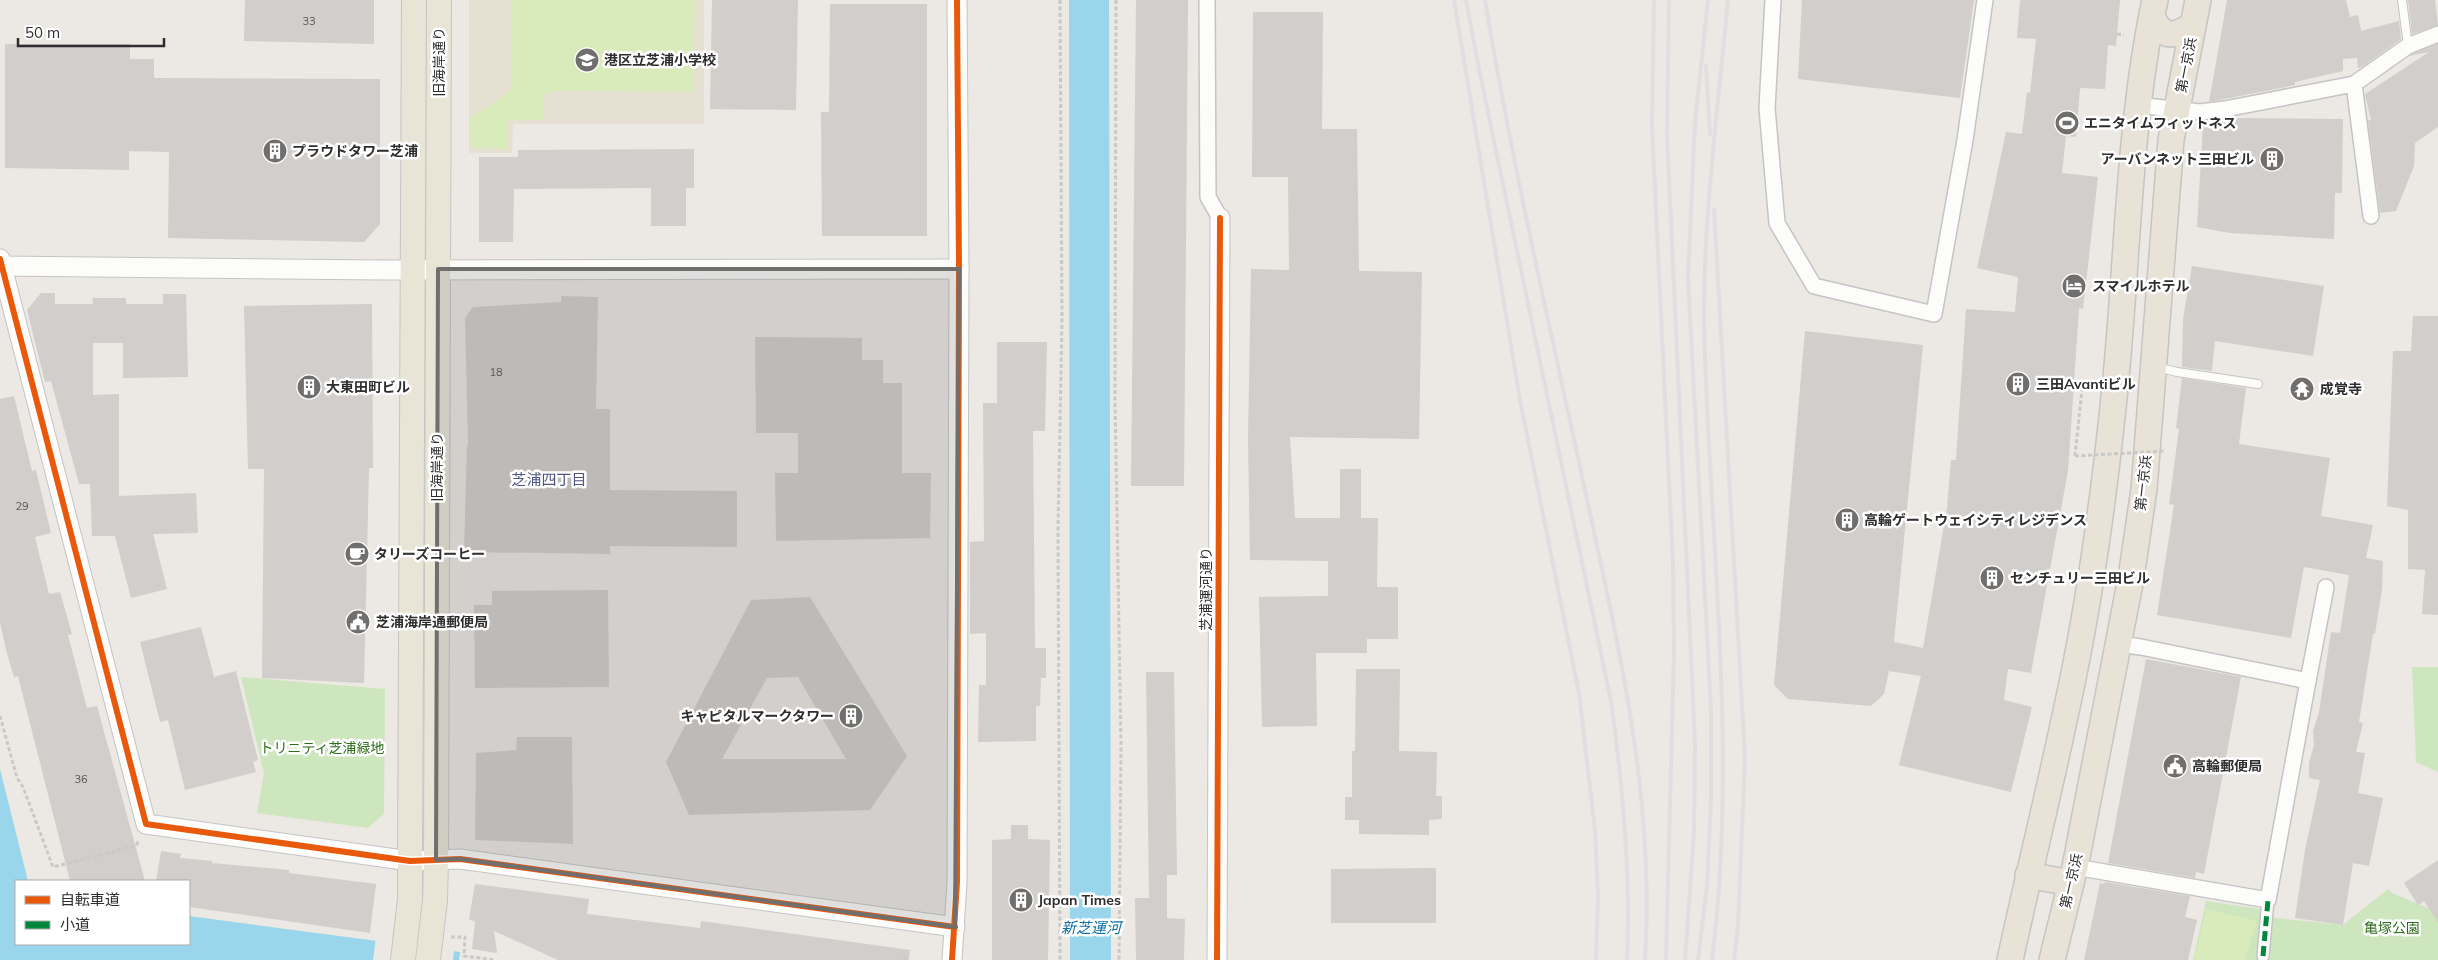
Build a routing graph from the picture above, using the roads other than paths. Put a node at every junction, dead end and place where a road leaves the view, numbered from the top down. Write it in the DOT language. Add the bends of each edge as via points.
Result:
graph roads {
  1 [pos="414,0"];
  2 [pos="439,0"];
  3 [pos="957,0"];
  4 [pos="1207,0"];
  5 [pos="1773,0"];
  6 [pos="1985,0"];
  7 [pos="2198,0"];
  8 [pos="2402,0"];
  9 [pos="2154,9"];
  10 [pos="2193,25"];
  11 [pos="2438,34"];
  12 [pos="2408,46"];
  13 [pos="2354,84"];
  14 [pos="2137,105"];
  15 [pos="2176,111"];
  16 [pos="2166,199"];
  17 [pos="2128,207"];
  18 [pos="2370,216"];
  19 [pos="1220,218"];
  20 [pos="1,264"];
  21 [pos="413,269"];
  22 [pos="438,269"];
  23 [pos="959,269"];
  24 [pos="2154,366"];
  25 [pos="2258,384"];
  26 [pos="2326,587"];
  27 [pos="2118,644"];
  28 [pos="2308,681"];
  29 [pos="410,860"];
  30 [pos="436,860"];
  31 [pos="2073,875"];
  32 [pos="2028,876"];
  33 [pos="2268,900"];
  34 [pos="955,927"];
  35 [pos="2263,956"];
  36 [pos="402,960"];
  37 [pos="428,960"];
  38 [pos="952,960"];
  39 [pos="1217,960"];
  40 [pos="2010,960"];
  41 [pos="2052,960"];
  1 -- 21 [label="main road, 旧海岸通り"];
  2 -- 22 [label="main road, 旧海岸通り"];
  3 -- 23 [label="street"];
  4 -- 19 [label="street" via="1208,197"];
  5 -- 6 [label="street" via="1767,108 1777,223 1814,286 1934,314 1966,140"];
  7 -- 10 [label="highway, 第一京浜"];
  8 -- 12 [label="lane"];
  9 -- 10 [label="highway" via="2158,29 2169,35 2183,32"];
  9 -- 14 [label="highway"];
  10 -- 15 [label="highway, 第一京浜"];
  11 -- 12 [label="street"];
  12 -- 13 [label="street"];
  13 -- 15 [label="street" via="2224,109"];
  13 -- 18 [label="street"];
  14 -- 15 [label="street"];
  14 -- 17 [label="highway"];
  15 -- 16 [label="highway, 第一京浜"];
  16 -- 17 [label="highway" via="2163,185 2156,178 2144,177 2135,183"];
  16 -- 24 [label="highway, 第一京浜"];
  17 -- 32 [label="highway" via="2115,388 2095,546 2072,683"];
  19 -- 39 [label="street, 芝浦運河通り"];
  20 -- 21 [label="street"];
  20 -- 29 [label="street" via="146,824"];
  21 -- 22 [label="street"];
  21 -- 29 [label="main road, 旧海岸通り"];
  22 -- 23 [label="street"];
  22 -- 30 [label="main road, 旧海岸通り"];
  23 -- 34 [label="street"];
  24 -- 25 [label="lane"];
  24 -- 27 [label="highway, 第一京浜" via="2144,489"];
  26 -- 28 [label="street"];
  27 -- 28 [label="street"];
  27 -- 31 [label="highway, 第一京浜"];
  28 -- 33 [label="street"];
  29 -- 30 [label="street"];
  29 -- 36 [label="main road, 旧海岸通り"];
  30 -- 34 [label="street" via="460,859"];
  30 -- 37 [label="main road, 旧海岸通り" via="441,936"];
  31 -- 32 [label="highway"];
  31 -- 33 [label="street"];
  31 -- 41 [label="highway, 第一京浜"];
  32 -- 40 [label="highway"];
  33 -- 35 [label="street"];
  34 -- 38 [label="street"];
}
